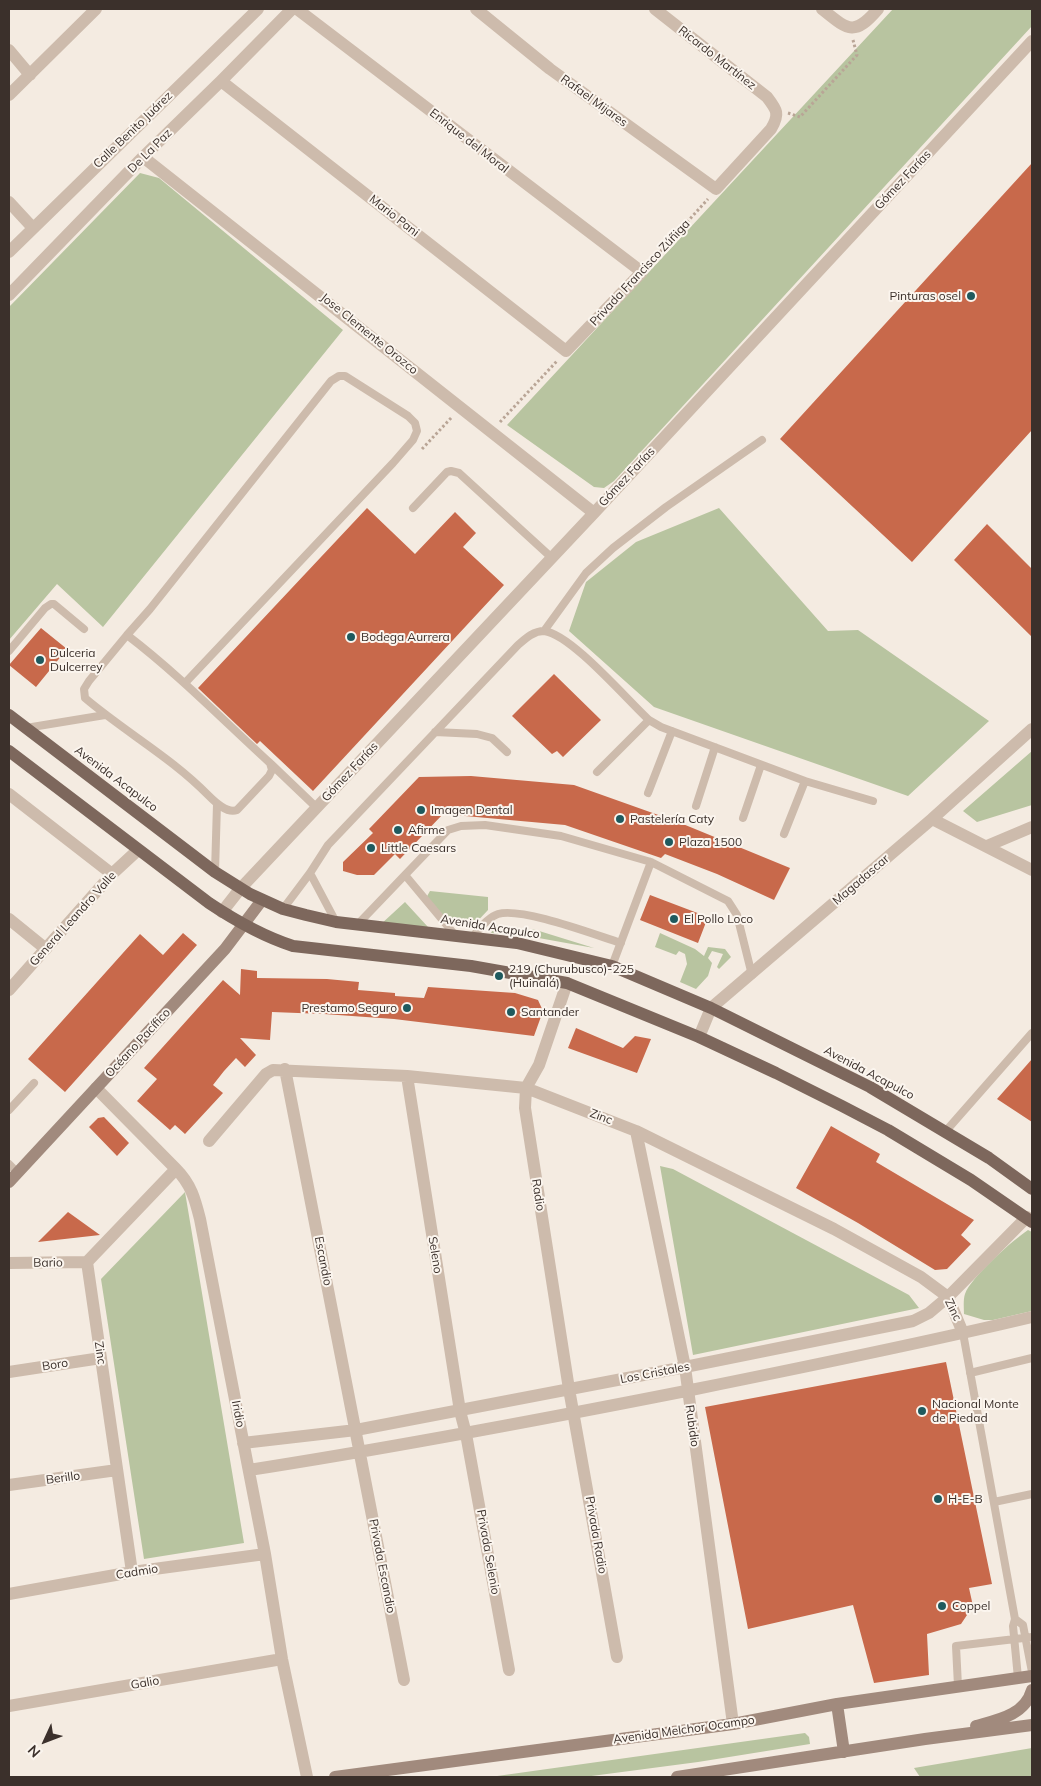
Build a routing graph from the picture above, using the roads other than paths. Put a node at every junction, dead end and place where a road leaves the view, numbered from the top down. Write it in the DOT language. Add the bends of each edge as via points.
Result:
graph roads {
  1 [pos="96,9"];
  2 [pos="258,9"];
  3 [pos="292,9"];
  4 [pos="297,9"];
  5 [pos="476,9"];
  6 [pos="655,9"];
  7 [pos="822,9"];
  8 [pos="878,9"];
  9 [pos="1032,42"];
  10 [pos="9,50"];
  11 [pos="30,75"];
  12 [pos="221,81"];
  13 [pos="9,96"];
  14 [pos="776,109"];
  15 [pos="143,157"];
  16 [pos="9,202"];
  17 [pos="33,228"];
  18 [pos="9,252"];
  19 [pos="642,272"];
  20 [pos="9,295"];
  21 [pos="566,351"];
  22 [pos="762,440"];
  23 [pos="413,508"];
  24 [pos="594,513"];
  25 [pos="552,558"];
  26 [pos="84,628"];
  27 [pos="544,631"];
  28 [pos="127,635"];
  29 [pos="9,651"];
  30 [pos="185,683"];
  31 [pos="9,715"];
  32 [pos="105,715"];
  33 [pos="649,720"];
  34 [pos="25,728"];
  35 [pos="1032,729"];
  36 [pos="672,731"];
  37 [pos="435,732"];
  38 [pos="715,747"];
  39 [pos="9,751"];
  40 [pos="507,752"];
  41 [pos="270,763"];
  42 [pos="761,765"];
  43 [pos="597,772"];
  44 [pos="805,781"];
  45 [pos="648,793"];
  46 [pos="9,794"];
  47 [pos="873,801"];
  48 [pos="217,804"];
  49 [pos="696,806"];
  50 [pos="316,807"];
  51 [pos="743,818"];
  52 [pos="932,819"];
  53 [pos="1032,827"];
  54 [pos="784,834"];
  55 [pos="987,846"];
  56 [pos="138,850"];
  57 [pos="651,862"];
  58 [pos="1032,870"];
  59 [pos="216,872"];
  60 [pos="310,873"];
  61 [pos="112,874"];
  62 [pos="405,875"];
  63 [pos="240,889"];
  64 [pos="262,900"];
  65 [pos="283,909"];
  66 [pos="222,912"];
  67 [pos="9,919"];
  68 [pos="336,922"];
  69 [pos="358,924"];
  70 [pos="244,925"];
  71 [pos="455,935"];
  72 [pos="472,937"];
  73 [pos="620,943"];
  74 [pos="46,949"];
  75 [pos="612,966"];
  76 [pos="752,975"];
  77 [pos="567,983"];
  78 [pos="9,990"];
  79 [pos="711,1008"];
  80 [pos="1032,1033"];
  81 [pos="699,1037"];
  82 [pos="285,1069"];
  83 [pos="407,1076"];
  84 [pos="34,1083"];
  85 [pos="96,1088"];
  86 [pos="526,1088"];
  87 [pos="9,1110"];
  88 [pos="636,1131"];
  89 [pos="945,1132"];
  90 [pos="209,1141"];
  91 [pos="176,1169"];
  92 [pos="12,1173"];
  93 [pos="1031,1185"];
  94 [pos="1030,1220"];
  95 [pos="86,1262"];
  96 [pos="9,1264"];
  97 [pos="948,1297"];
  98 [pos="1032,1317"];
  99 [pos="963,1333"];
  100 [pos="100,1358"];
  101 [pos="1032,1358"];
  102 [pos="685,1367"];
  103 [pos="9,1372"];
  104 [pos="970,1373"];
  105 [pos="569,1389"];
  106 [pos="688,1390"];
  107 [pos="460,1411"];
  108 [pos="574,1414"];
  109 [pos="356,1430"];
  110 [pos="466,1434"];
  111 [pos="244,1443"];
  112 [pos="360,1453"];
  113 [pos="117,1470"];
  114 [pos="249,1470"];
  115 [pos="9,1485"];
  116 [pos="1032,1494"];
  117 [pos="994,1502"];
  118 [pos="265,1554"];
  119 [pos="132,1572"];
  120 [pos="9,1594"];
  121 [pos="1015,1618"];
  122 [pos="1029,1637"];
  123 [pos="1014,1638"];
  124 [pos="617,1657"];
  125 [pos="282,1659"];
  126 [pos="509,1670"];
  127 [pos="1032,1674"];
  128 [pos="1018,1678"];
  129 [pos="404,1680"];
  130 [pos="958,1686"];
  131 [pos="1031,1698"];
  132 [pos="837,1704"];
  133 [pos="9,1706"];
  134 [pos="733,1724"];
  135 [pos="1032,1725"];
  136 [pos="925,1739"];
  137 [pos="844,1752"];
  138 [pos="307,1777"];
  139 [pos="335,1777"];
  140 [pos="677,1777"];
  1 -- 11 [label="street"];
  2 -- 17 [label="street, Calle Benito Juárez"];
  3 -- 12 [label="street, De La Paz"];
  4 -- 19 [label="street, Enrique del Moral"];
  5 -- 14 [label="street, Rafael Mijares" via="550,69 716,189 771,129 777,120"];
  6 -- 14 [label="street, Ricardo Martínez" via="766,97"];
  7 -- 8 [label="street" via="849,27 858,28"];
  9 -- 24 [label="street, Gómez Farías"];
  10 -- 11 [label="street"];
  11 -- 13 [label="street"];
  12 -- 15 [label="street, De La Paz"];
  12 -- 21 [label="street, Mario Pani"];
  15 -- 20 [label="street, De La Paz"];
  15 -- 24 [label="street, Jose Clemente Orozco"];
  16 -- 17 [label="street"];
  17 -- 18 [label="street, Calle Benito Juárez"];
  19 -- 21 [label="street, Privada Francisco Zúñiga"];
  22 -- 27 [label="lane" via="613,548 586,573"];
  23 -- 25 [label="lane" via="447,472 459,473"];
  24 -- 25 [label="street, Gómez Farías"];
  25 -- 50 [label="street, Gómez Farías"];
  26 -- 29 [label="lane" via="51,604"];
  27 -- 33 [label="lane" via="560,637 580,652"];
  27 -- 37 [label="lane" via="532,634 518,645"];
  28 -- 30 [label="lane"];
  28 -- 30 [label="lane" via="331,381 345,376 408,416 417,430 412,440"];
  28 -- 32 [label="lane" via="84,690 85,698"];
  30 -- 41 [label="lane"];
  31 -- 34 [label="main road, Avenida Acapulco"];
  32 -- 34 [label="lane"];
  32 -- 48 [label="lane" via="175,767"];
  33 -- 36 [label="lane"];
  33 -- 43 [label="lane"];
  34 -- 59 [label="main road, Avenida Acapulco"];
  35 -- 52 [label="street, Magadascar"];
  36 -- 38 [label="lane"];
  36 -- 45 [label="lane"];
  37 -- 40 [label="lane" via="492,738"];
  37 -- 60 [label="lane" via="328,845"];
  38 -- 42 [label="lane"];
  38 -- 49 [label="lane"];
  39 -- 56 [label="main road"];
  41 -- 48 [label="lane" via="272,770 269,776 237,810 230,811"];
  41 -- 50 [label="lane"];
  42 -- 44 [label="lane"];
  42 -- 51 [label="lane"];
  44 -- 47 [label="lane"];
  44 -- 54 [label="lane"];
  46 -- 61 [label="street"];
  48 -- 59 [label="lane"];
  50 -- 63 [label="street, Gómez Farías"];
  52 -- 55 [label="street"];
  52 -- 76 [label="street, Magadascar"];
  53 -- 55 [label="street"];
  55 -- 58 [label="street"];
  56 -- 61 [label="street, General Leandro Valle"];
  56 -- 66 [label="main road"];
  57 -- 62 [label="lane" via="561,836 485,825 461,826 448,830"];
  57 -- 73 [label="lane"];
  57 -- 76 [label="lane" via="728,901 737,915"];
  59 -- 63 [label="main road, Avenida Acapulco"];
  60 -- 65 [label="lane"];
  60 -- 68 [label="lane"];
  61 -- 74 [label="street, General Leandro Valle"];
  62 -- 69 [label="lane"];
  62 -- 71 [label="lane"];
  63 -- 64 [label="main road, Avenida Acapulco"];
  63 -- 66 [label="street, Gómez Farías"];
  64 -- 65 [label="main road, Avenida Acapulco"];
  64 -- 70 [label="main road, Océano Pacífico"];
  65 -- 68 [label="main road, Avenida Acapulco"];
  66 -- 70 [label="main road"];
  67 -- 74 [label="street"];
  68 -- 69 [label="main road, Avenida Acapulco"];
  69 -- 71 [label="main road, Avenida Acapulco"];
  70 -- 77 [label="main road" via="293,946 471,966"];
  70 -- 85 [label="main road, Océano Pacífico"];
  71 -- 72 [label="main road, Avenida Acapulco"];
  72 -- 73 [label="lane" via="497,914 507,913 532,916"];
  72 -- 75 [label="main road, Avenida Acapulco" via="518,943"];
  73 -- 75 [label="lane"];
  74 -- 78 [label="street, General Leandro Valle"];
  75 -- 79 [label="main road, Avenida Acapulco"];
  76 -- 79 [label="street, Magadascar"];
  77 -- 81 [label="main road"];
  77 -- 86 [label="street, Radio" via="539,1065"];
  79 -- 81 [label="street, Magadascar"];
  79 -- 89 [label="main road, Avenida Acapulco" via="870,1087"];
  80 -- 89 [label="lane"];
  81 -- 94 [label="main road" via="888,1130"];
  82 -- 83 [label="street, Zinc"];
  82 -- 90 [label="street, Zinc" via="266,1074"];
  82 -- 109 [label="street, Escandio"];
  83 -- 86 [label="street, Zinc"];
  83 -- 107 [label="street, Seleno"];
  84 -- 87 [label="lane"];
  85 -- 91 [label="street, Iridio"];
  85 -- 92 [label="main road, Océano Pacífico"];
  86 -- 88 [label="street, Zinc"];
  86 -- 105 [label="street, Radio" via="526,1124"];
  88 -- 97 [label="street, Zinc" via="834,1229 921,1277"];
  88 -- 102 [label="street, Rubidio"];
  89 -- 93 [label="main road, Avenida Acapulco"];
  91 -- 95 [label="street"];
  91 -- 111 [label="street, Iridio" via="193,1192 200,1219"];
  94 -- 97 [label="street, Los Cristales"];
  95 -- 96 [label="street, Bario"];
  95 -- 100 [label="street, Zinc"];
  97 -- 99 [label="street, Zinc"];
  97 -- 102 [label="street, Los Cristales" via="930,1313 913,1321"];
  98 -- 99 [label="street, Los Cristales"];
  99 -- 104 [label="lane"];
  99 -- 106 [label="street, Los Cristales"];
  100 -- 103 [label="street, Boro"];
  100 -- 113 [label="street, Zinc"];
  101 -- 104 [label="lane"];
  102 -- 105 [label="street, Los Cristales"];
  102 -- 106 [label="street, Rubidio"];
  104 -- 117 [label="lane"];
  105 -- 107 [label="street, Los Cristales"];
  105 -- 108 [label="street, Radio"];
  106 -- 108 [label="street, Los Cristales"];
  106 -- 134 [label="street, Rubidio"];
  107 -- 109 [label="street, Los Cristales"];
  107 -- 110 [label="street, Seleno"];
  108 -- 110 [label="street, Los Cristales"];
  108 -- 124 [label="street, Privada Radio"];
  109 -- 111 [label="street, Los Cristales"];
  109 -- 112 [label="street, Escandio"];
  110 -- 112 [label="street, Los Cristales"];
  110 -- 126 [label="street, Privada Selenio"];
  111 -- 114 [label="street, Iridio"];
  112 -- 114 [label="street, Los Cristales"];
  112 -- 129 [label="street, Privada Escandio"];
  113 -- 115 [label="street, Berillo"];
  113 -- 119 [label="street, Zinc"];
  114 -- 118 [label="street, Iridio"];
  116 -- 117 [label="lane"];
  117 -- 121 [label="lane"];
  118 -- 119 [label="street, Cadmio"];
  118 -- 125 [label="street, Iridio"];
  119 -- 120 [label="street, Cadmio"];
  121 -- 122 [label="lane"];
  121 -- 123 [label="lane"];
  122 -- 123 [label="lane"];
  122 -- 127 [label="lane"];
  123 -- 128 [label="lane"];
  123 -- 130 [label="lane" via="956,1646"];
  125 -- 133 [label="street, Galio"];
  125 -- 138 [label="street, Iridio"];
  127 -- 128 [label="main road, Avenida Melchor Ocampo"];
  128 -- 130 [label="main road, Avenida Melchor Ocampo"];
  128 -- 131 [label="main road"];
  130 -- 132 [label="main road, Avenida Melchor Ocampo"];
  131 -- 136 [label="main road" via="1010,1715"];
  132 -- 134 [label="main road, Avenida Melchor Ocampo"];
  132 -- 137 [label="main road"];
  134 -- 139 [label="main road, Avenida Melchor Ocampo"];
  135 -- 136 [label="main road"];
  136 -- 137 [label="main road"];
  137 -- 140 [label="main road"];
}
